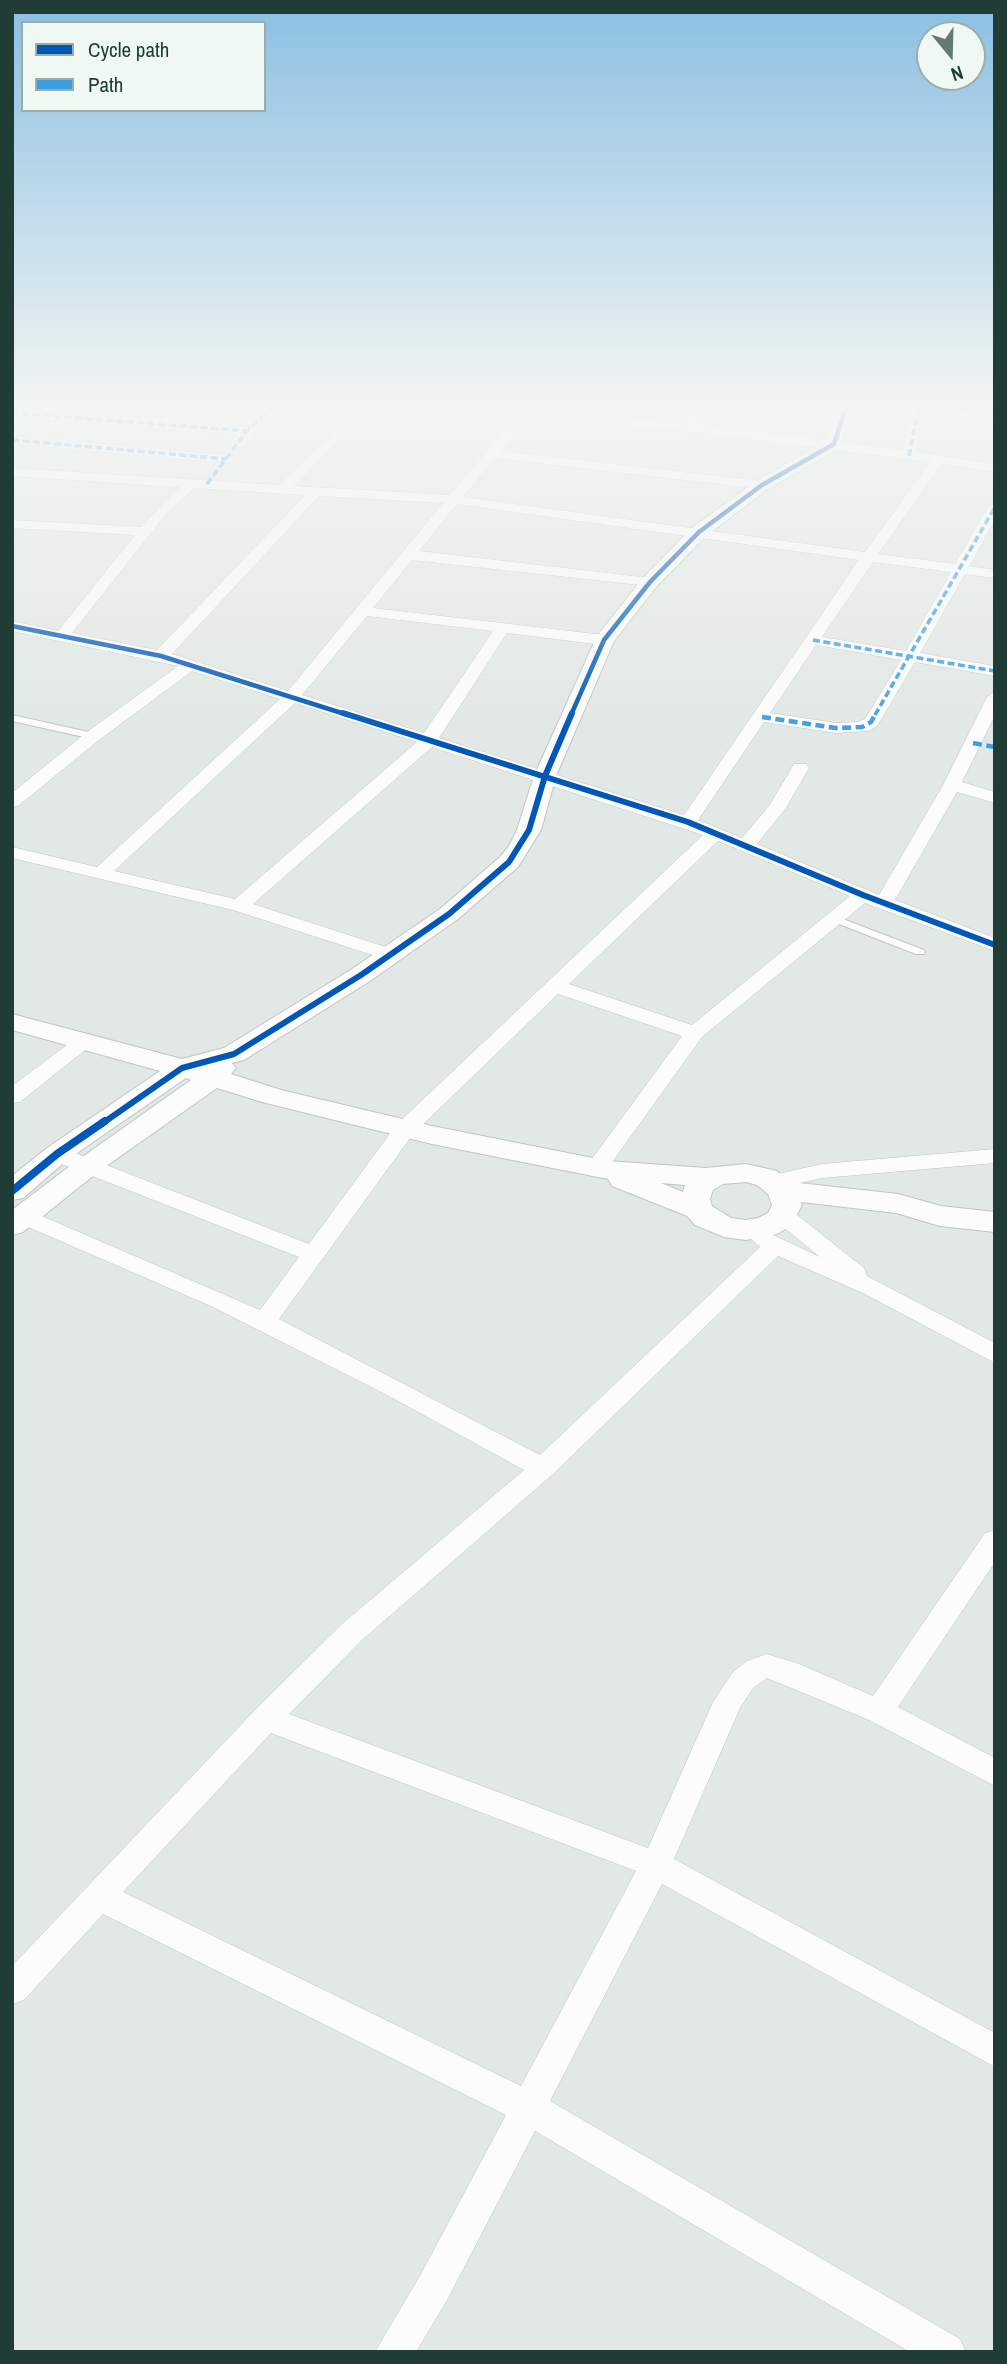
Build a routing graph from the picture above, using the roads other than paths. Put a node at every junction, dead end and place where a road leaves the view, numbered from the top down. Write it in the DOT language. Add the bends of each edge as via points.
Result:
graph roads {
  1 [pos="158,514"];
  2 [pos="294,514"];
  3 [pos="444,514"];
  4 [pos="568,514"];
  5 [pos="722,514"];
  6 [pos="899,514"];
  7 [pos="991,514"];
  8 [pos="16,528"];
  9 [pos="145,531"];
  10 [pos="699,531"];
  11 [pos="411,555"];
  12 [pos="869,556"];
  13 [pos="958,568"];
  14 [pos="995,574"];
  15 [pos="650,582"];
  16 [pos="364,611"];
  17 [pos="12,626"];
  18 [pos="502,629"];
  19 [pos="62,636"];
  20 [pos="604,640"];
  21 [pos="813,640"];
  22 [pos="161,656"];
  23 [pos="911,656"];
  24 [pos="190,665"];
  25 [pos="995,671"];
  26 [pos="292,697"];
  27 [pos="995,697"];
  28 [pos="762,717"];
  29 [pos="12,718"];
  30 [pos="93,736"];
  31 [pos="428,741"];
  32 [pos="974,743"];
  33 [pos="995,747"];
  34 [pos="800,768"];
  35 [pos="545,776"];
  36 [pos="952,785"];
  37 [pos="995,798"];
  38 [pos="12,802"];
  39 [pos="688,822"];
  40 [pos="716,833"];
  41 [pos="746,845"];
  42 [pos="12,852"];
  43 [pos="100,874"];
  44 [pos="863,895"];
  45 [pos="884,903"];
  46 [pos="239,906"];
  47 [pos="835,919"];
  48 [pos="995,944"];
  49 [pos="920,952"];
  50 [pos="391,954"];
  51 [pos="553,986"];
  52 [pos="12,1021"];
  53 [pos="695,1033"];
  54 [pos="83,1042"];
  55 [pos="234,1054"];
  56 [pos="182,1068"];
  57 [pos="212,1078"];
  58 [pos="12,1097"];
  59 [pos="405,1129"];
  60 [pos="57,1154"];
  61 [pos="995,1156"];
  62 [pos="88,1166"];
  63 [pos="603,1169"];
  64 [pos="710,1178"];
  65 [pos="781,1200"];
  66 [pos="698,1209"];
  67 [pos="16,1211"];
  68 [pos="995,1222"];
  69 [pos="746,1230"];
  70 [pos="776,1245"];
  71 [pos="313,1254"];
  72 [pos="872,1287"];
  73 [pos="264,1322"];
  74 [pos="995,1354"];
  75 [pos="543,1468"];
  76 [pos="995,1540"];
  77 [pos="879,1711"];
  78 [pos="267,1718"];
  79 [pos="995,1773"];
  80 [pos="656,1865"];
  81 [pos="99,1896"];
  82 [pos="12,1989"];
  83 [pos="995,2051"];
  84 [pos="527,2107"];
  85 [pos="394,2352"];
  86 [pos="947,2352"];
  1 -- 9 [label="street"];
  2 -- 22 [label="street"];
  3 -- 11 [label="street"];
  4 -- 10 [label="street"];
  5 -- 10 [label="street"];
  6 -- 12 [label="street"];
  7 -- 13 [label="street"];
  8 -- 9 [label="street"];
  9 -- 19 [label="street"];
  10 -- 12 [label="street"];
  10 -- 15 [label="street"];
  11 -- 15 [label="street"];
  11 -- 16 [label="street"];
  12 -- 13 [label="street"];
  12 -- 21 [label="street"];
  13 -- 14 [label="street"];
  13 -- 23 [label="street"];
  15 -- 20 [label="street"];
  16 -- 18 [label="street"];
  16 -- 26 [label="street"];
  17 -- 19 [label="street"];
  18 -- 20 [label="street"];
  18 -- 31 [label="street"];
  19 -- 22 [label="street"];
  20 -- 35 [label="street"];
  21 -- 23 [label="street"];
  21 -- 28 [label="street"];
  22 -- 24 [label="street"];
  23 -- 25 [label="street"];
  23 -- 28 [label="street" via="871,722 862,727 836,728"];
  24 -- 26 [label="street"];
  24 -- 30 [label="street"];
  26 -- 31 [label="street"];
  26 -- 43 [label="street"];
  27 -- 32 [label="street"];
  28 -- 39 [label="street"];
  29 -- 30 [label="lane"];
  30 -- 38 [label="street"];
  31 -- 35 [label="street"];
  31 -- 46 [label="street"];
  32 -- 33 [label="street"];
  32 -- 36 [label="street"];
  34 -- 41 [label="street"];
  35 -- 39 [label="street"];
  35 -- 50 [label="street" via="528,830 509,862 449,914"];
  36 -- 37 [label="street"];
  36 -- 45 [label="street"];
  39 -- 40 [label="street"];
  40 -- 41 [label="street"];
  40 -- 51 [label="street"];
  41 -- 44 [label="street"];
  42 -- 43 [label="street"];
  43 -- 46 [label="street"];
  44 -- 45 [label="street"];
  44 -- 47 [label="street"];
  45 -- 48 [label="street"];
  46 -- 50 [label="street"];
  47 -- 49 [label="lane"];
  47 -- 53 [label="street"];
  50 -- 55 [label="street"];
  51 -- 53 [label="street"];
  51 -- 59 [label="street"];
  52 -- 54 [label="street"];
  53 -- 63 [label="street"];
  54 -- 56 [label="street"];
  54 -- 58 [label="street"];
  55 -- 56 [label="street"];
  55 -- 57 [label="street"];
  56 -- 57 [label="street"];
  56 -- 60 [label="street"];
  57 -- 59 [label="street"];
  57 -- 62 [label="street"];
  59 -- 63 [label="street"];
  59 -- 71 [label="street"];
  60 -- 62 [label="street"];
  60 -- 67 [label="street"];
  61 -- 65 [label="street" via="822,1171"];
  62 -- 67 [label="street"];
  62 -- 71 [label="street"];
  63 -- 64 [label="street"];
  63 -- 66 [label="street"];
  64 -- 65 [label="street" via="753,1174"];
  64 -- 66 [label="street" via="695,1194"];
  65 -- 68 [label="street" via="887,1219 940,1216"];
  65 -- 69 [label="street" via="771,1225"];
  65 -- 72 [label="street"];
  66 -- 69 [label="street" via="717,1225"];
  67 -- 73 [label="street"];
  69 -- 70 [label="street"];
  70 -- 72 [label="street"];
  70 -- 75 [label="street"];
  71 -- 73 [label="street"];
  72 -- 74 [label="street"];
  73 -- 75 [label="street"];
  75 -- 78 [label="street" via="352,1632"];
  76 -- 77 [label="street"];
  77 -- 79 [label="street"];
  77 -- 80 [label="street" via="789,1672 767,1666 757,1669 728,1702"];
  78 -- 80 [label="street"];
  78 -- 81 [label="street"];
  80 -- 83 [label="street"];
  80 -- 84 [label="street"];
  81 -- 82 [label="street"];
  81 -- 84 [label="street"];
  84 -- 85 [label="street" via="434,2287"];
  84 -- 86 [label="street"];
}
